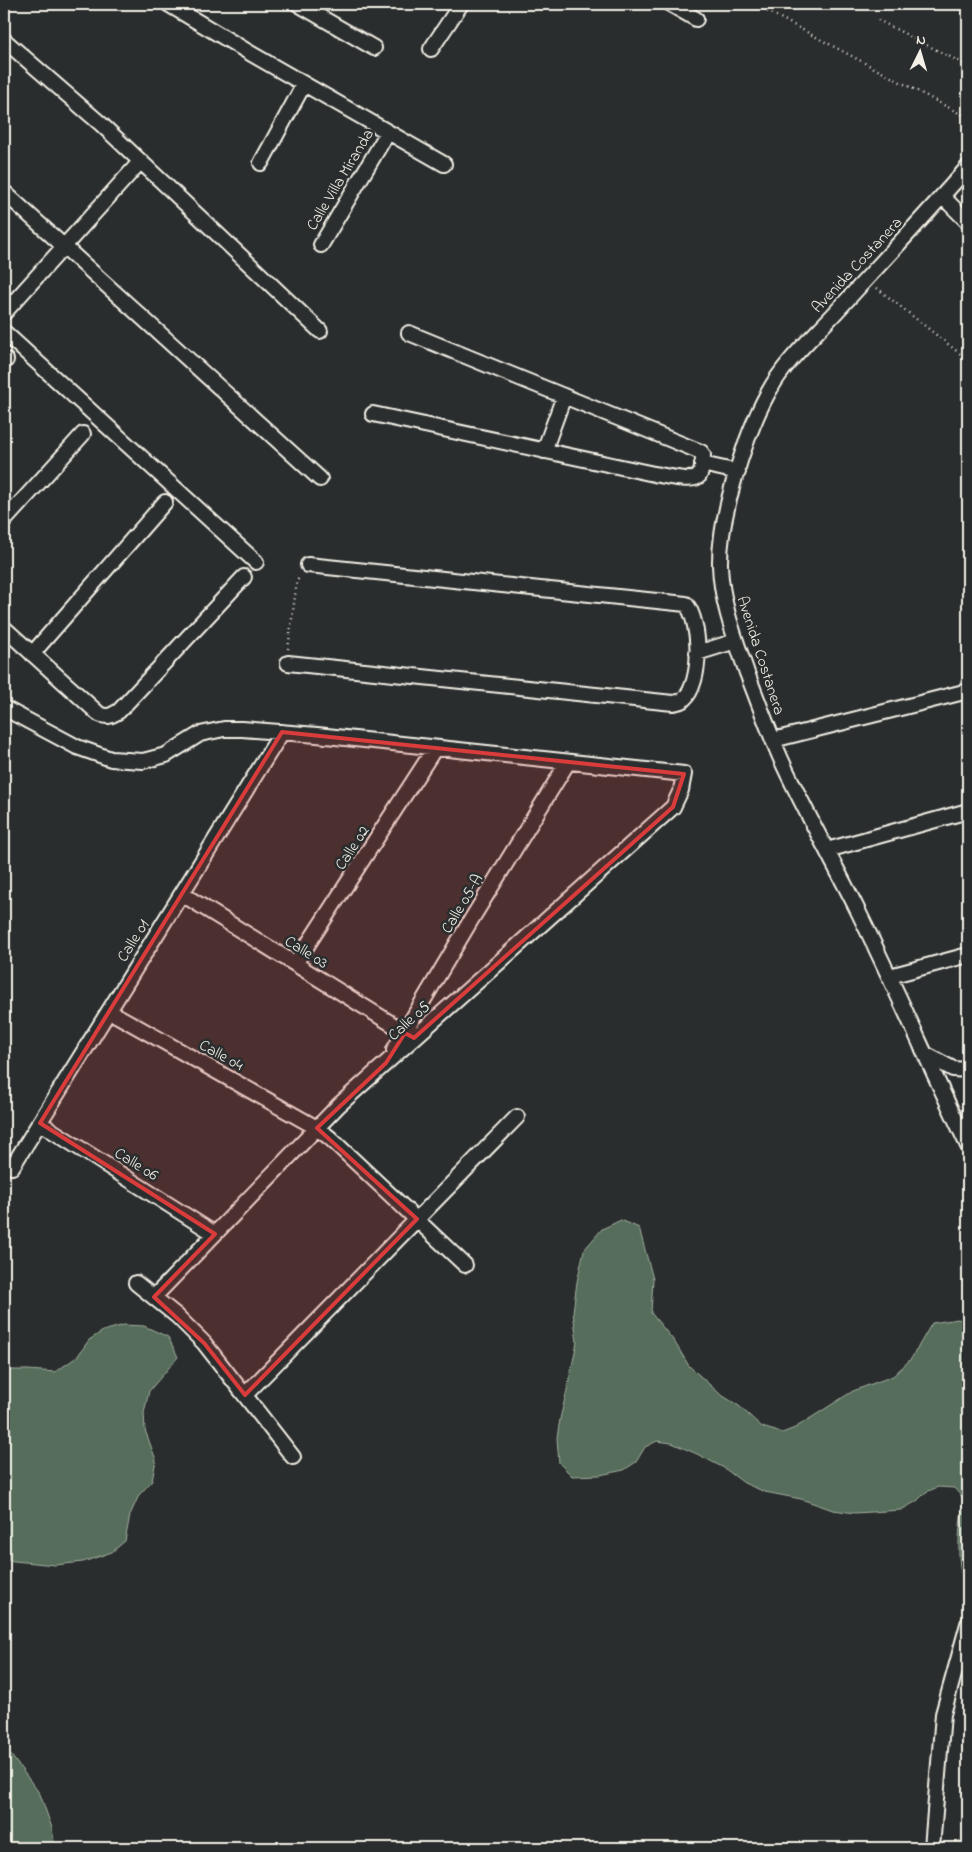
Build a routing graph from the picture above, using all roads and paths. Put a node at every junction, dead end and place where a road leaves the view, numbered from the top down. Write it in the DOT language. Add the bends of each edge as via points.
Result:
graph roads {
  1 [pos="168,4"];
  2 [pos="298,4"];
  3 [pos="461,4"];
  4 [pos="670,4"];
  5 [pos="754,4"];
  6 [pos="696,19"];
  7 [pos="878,20"];
  8 [pos="4,40"];
  9 [pos="374,48"];
  10 [pos="431,49"];
  11 [pos="968,66"];
  12 [pos="304,84"];
  13 [pos="968,118"];
  14 [pos="388,132"];
  15 [pos="140,162"];
  16 [pos="261,163"];
  17 [pos="444,164"];
  18 [pos="968,167"];
  19 [pos="4,192"];
  20 [pos="942,196"];
  21 [pos="968,222"];
  22 [pos="321,244"];
  23 [pos="64,247"];
  24 [pos="867,279"];
  25 [pos="4,313"];
  26 [pos="320,331"];
  27 [pos="4,332"];
  28 [pos="409,333"];
  29 [pos="968,360"];
  30 [pos="564,396"];
  31 [pos="374,414"];
  32 [pos="83,434"];
  33 [pos="544,451"];
  34 [pos="702,464"];
  35 [pos="738,472"];
  36 [pos="320,479"];
  37 [pos="165,502"];
  38 [pos="4,521"];
  39 [pos="256,562"];
  40 [pos="308,565"];
  41 [pos="244,577"];
  42 [pos="4,628"];
  43 [pos="736,642"];
  44 [pos="697,653"];
  45 [pos="32,654"];
  46 [pos="288,663"];
  47 [pos="968,691"];
  48 [pos="4,708"];
  49 [pos="282,732"];
  50 [pos="773,740"];
  51 [pos="435,748"];
  52 [pos="568,762"];
  53 [pos="968,811"];
  54 [pos="827,850"];
  55 [pos="182,894"];
  56 [pos="968,955"];
  57 [pos="295,964"];
  58 [pos="890,976"];
  59 [pos="109,1011"];
  60 [pos="410,1035"];
  61 [pos="924,1054"];
  62 [pos="968,1070"];
  63 [pos="517,1117"];
  64 [pos="40,1123"];
  65 [pos="317,1128"];
  66 [pos="968,1146"];
  67 [pos="12,1167"];
  68 [pos="416,1220"];
  69 [pos="215,1234"];
  70 [pos="465,1265"];
  71 [pos="136,1283"];
  72 [pos="154,1297"];
  73 [pos="246,1395"];
  74 [pos="293,1457"];
  75 [pos="968,1624"];
  76 [pos="932,1848"];
  1 -- 12 [label="street"];
  2 -- 9 [label="street"];
  3 -- 10 [label="street"];
  4 -- 6 [label="street"];
  5 -- 13 [label="path"];
  7 -- 11 [label="path"];
  8 -- 15 [label="street"];
  12 -- 14 [label="street"];
  12 -- 16 [label="street"];
  14 -- 17 [label="street"];
  14 -- 22 [label="street, Calle Villa Miranda"];
  15 -- 23 [label="street"];
  15 -- 26 [label="street"];
  18 -- 20 [label="street, Avenida Costanera"];
  19 -- 23 [label="street"];
  20 -- 21 [label="street"];
  20 -- 24 [label="street, Avenida Costanera"];
  23 -- 25 [label="street"];
  23 -- 36 [label="street"];
  24 -- 29 [label="path"];
  24 -- 35 [label="street, Avenida Costanera" via="779,374 758,414"];
  27 -- 39 [label="street"];
  28 -- 30 [label="street"];
  30 -- 33 [label="street"];
  30 -- 34 [label="street" via="701,452"];
  31 -- 33 [label="street"];
  32 -- 38 [label="street"];
  33 -- 34 [label="street" via="680,478 696,478"];
  34 -- 35 [label="street"];
  35 -- 43 [label="street, Avenida Costanera" via="725,519 720,564 725,602"];
  37 -- 45 [label="street"];
  40 -- 44 [label="street" via="686,604 696,624"];
  40 -- 46 [label="path" via="297,581"];
  41 -- 45 [label="street" via="111,716 99,714"];
  42 -- 45 [label="street"];
  43 -- 44 [label="street"];
  43 -- 50 [label="street, Avenida Costanera"];
  44 -- 46 [label="street" via="687,695 682,702 672,703"];
  47 -- 50 [label="street"];
  48 -- 49 [label="street" via="78,747 111,759 143,762 166,755 212,730"];
  49 -- 51 [label="street"];
  49 -- 55 [label="street, Calle 01"];
  50 -- 54 [label="street, Avenida Costanera"];
  51 -- 52 [label="street"];
  51 -- 57 [label="street, Calle 02"];
  52 -- 60 [label="street, Calle 05-A" via="471,920"];
  52 -- 60 [label="street, Calle 05" via="684,774 681,790 672,807"];
  53 -- 54 [label="street"];
  54 -- 58 [label="street, Avenida Costanera"];
  55 -- 57 [label="street, Calle 03"];
  55 -- 59 [label="street, Calle 01"];
  56 -- 58 [label="street"];
  57 -- 60 [label="street, Calle 03"];
  58 -- 61 [label="street, Avenida Costanera"];
  59 -- 64 [label="street, Calle 01"];
  59 -- 65 [label="street, Calle 04"];
  60 -- 65 [label="street, Calle 05" via="386,1063"];
  61 -- 62 [label="street" via="953,1069"];
  61 -- 66 [label="street, Avenida Costanera"];
  63 -- 68 [label="street"];
  64 -- 67 [label="street, Calle 01"];
  64 -- 69 [label="street, Calle 06"];
  65 -- 68 [label="street, Calle 04"];
  65 -- 69 [label="street, Calle 05"];
  68 -- 70 [label="street, Calle 04"];
  68 -- 73 [label="street"];
  69 -- 72 [label="street, Calle 05"];
  71 -- 72 [label="street"];
  72 -- 73 [label="street" via="204,1343"];
  73 -- 74 [label="street"];
  75 -- 76 [label="street" via="943,1714"];
}
